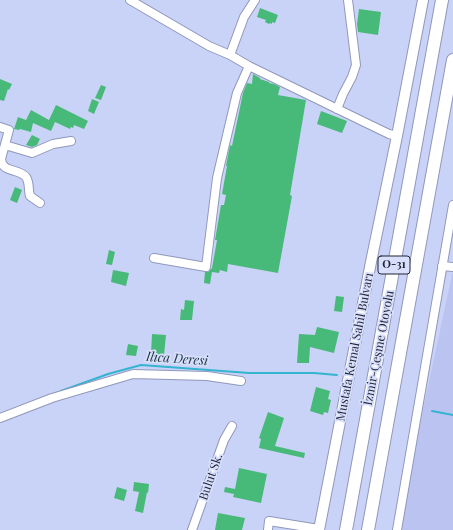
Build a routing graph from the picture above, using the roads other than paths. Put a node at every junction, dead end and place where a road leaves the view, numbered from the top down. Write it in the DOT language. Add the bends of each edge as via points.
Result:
graph roads {
  1 [pos="130,0"];
  2 [pos="255,0"];
  3 [pos="348,0"];
  4 [pos="423,0"];
  5 [pos="442,0"];
  6 [pos="230,55"];
  7 [pos="453,60"];
  8 [pos="249,66"];
  9 [pos="338,109"];
  10 [pos="0,127"];
  11 [pos="398,136"];
  12 [pos="4,141"];
  13 [pos="72,141"];
  14 [pos="40,203"];
  15 [pos="453,205"];
  16 [pos="453,235"];
  17 [pos="154,258"];
  18 [pos="448,266"];
  19 [pos="241,381"];
  20 [pos="0,418"];
  21 [pos="232,426"];
  22 [pos="192,530"];
  23 [pos="268,530"];
  24 [pos="319,530"];
  25 [pos="346,530"];
  26 [pos="368,530"];
  27 [pos="397,530"];
  1 -- 6 [label="street" via="209,46"];
  2 -- 6 [label="street" via="244,17"];
  3 -- 9 [label="street" via="356,66"];
  4 -- 11 [label="main road, Mustafa Kemal Sahil Bulvarı"];
  5 -- 25 [label="highway, İzmir-Çeşme Otoyolu / O-31"];
  6 -- 8 [label="street"];
  7 -- 26 [label="highway, İzmir-Çeşme Otoyolu / O-31"];
  8 -- 9 [label="street"];
  8 -- 17 [label="street" via="237,93 217,178 206,267"];
  9 -- 11 [label="street"];
  10 -- 12 [label="street" via="9,130"];
  11 -- 24 [label="main road, Mustafa Kemal Sahil Bulvarı"];
  12 -- 13 [label="street" via="28,153 53,144"];
  12 -- 14 [label="street" via="1,159 3,166 23,175 28,183 31,198"];
  15 -- 18 [label="street"];
  16 -- 18 [label="street"];
  18 -- 27 [label="street" via="429,338"];
  19 -- 20 [label="street" via="207,376 132,374 52,398"];
  21 -- 22 [label="street, Bulut Sk." via="224,440"];
  23 -- 24 [label="street" via="270,521"];
}
